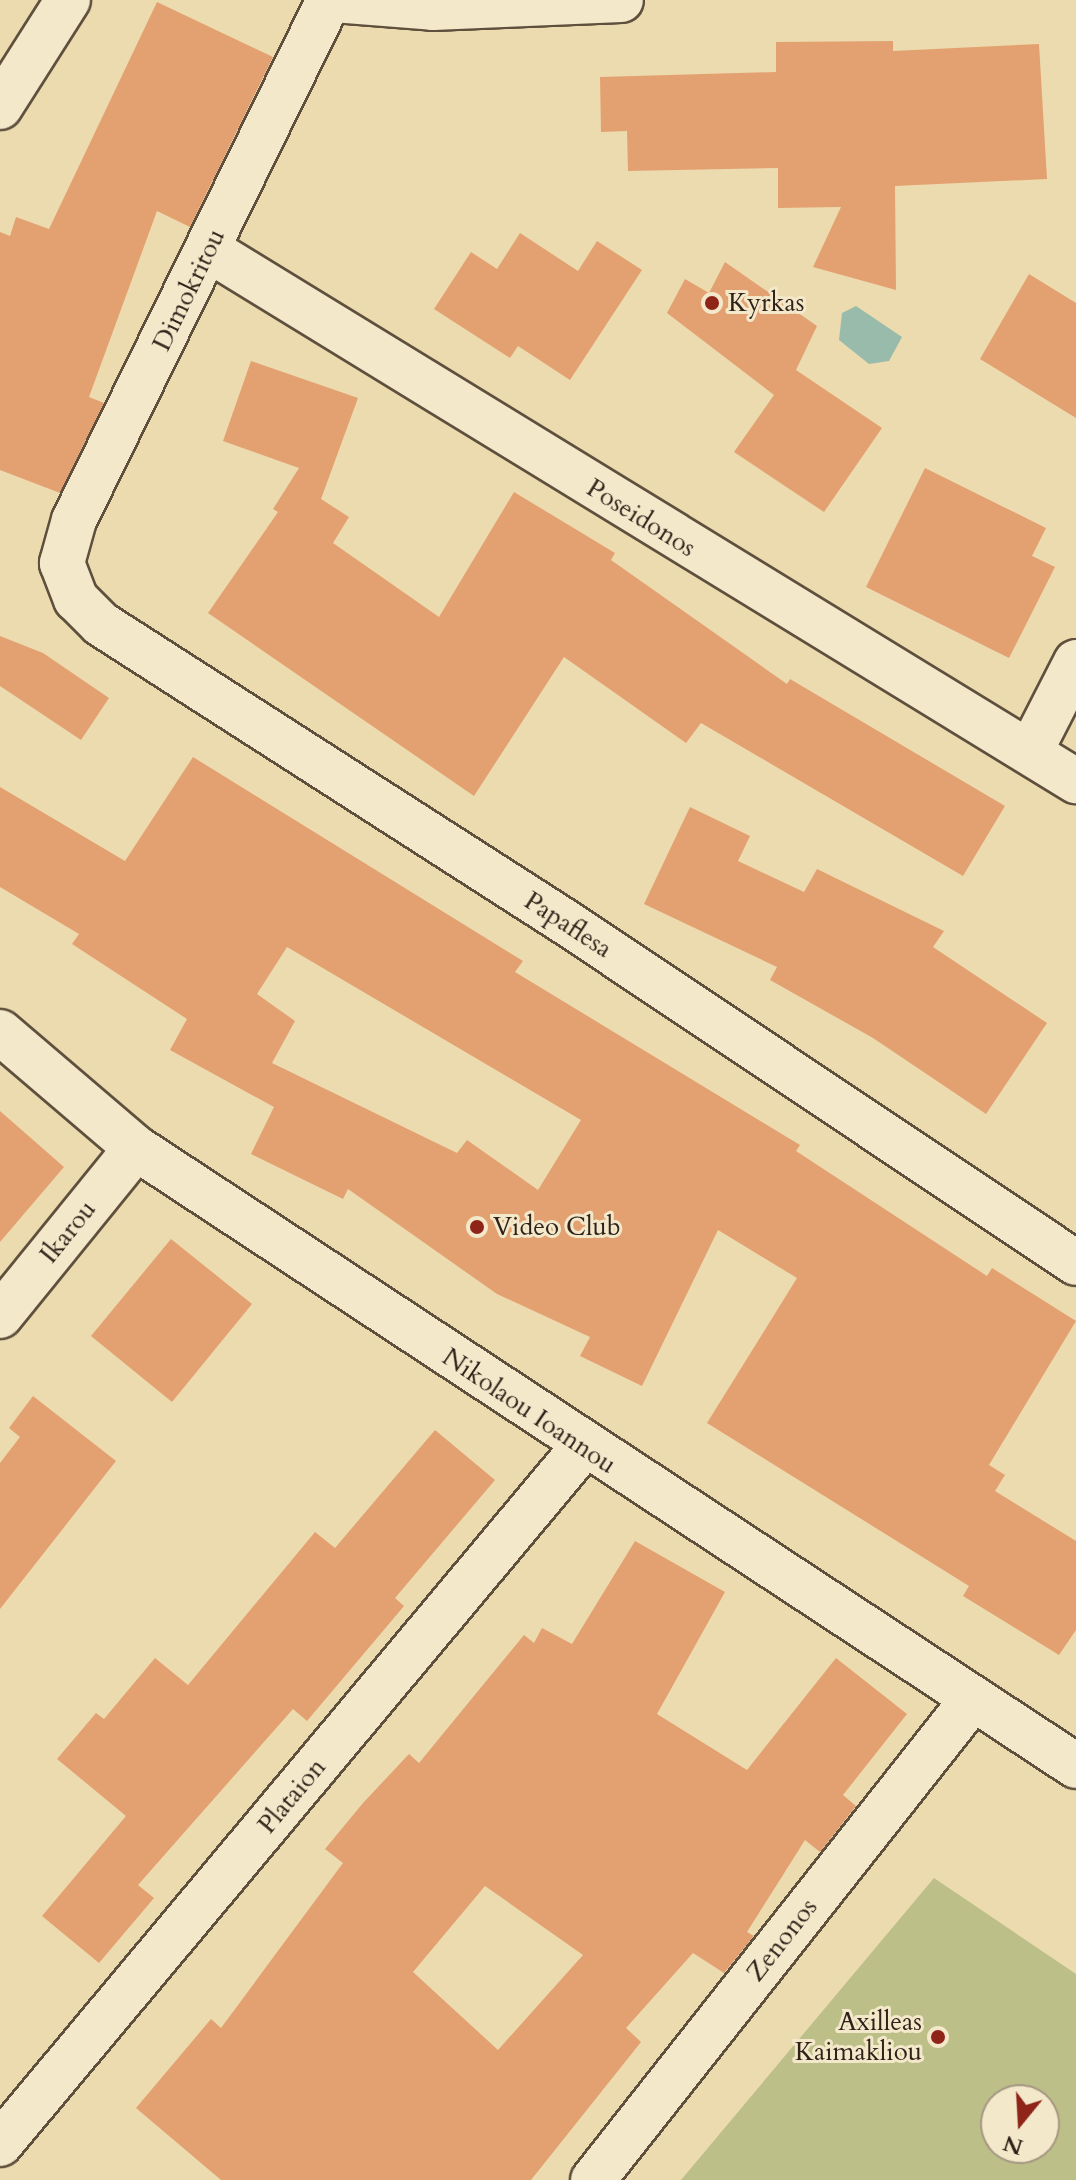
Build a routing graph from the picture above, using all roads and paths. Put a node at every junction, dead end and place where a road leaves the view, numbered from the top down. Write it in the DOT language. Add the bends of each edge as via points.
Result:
graph roads {
  1 [pos="68,0"];
  2 [pos="332,0"];
  3 [pos="621,0"];
  4 [pos="0,107"];
  5 [pos="209,250"];
  6 [pos="66,582"];
  7 [pos="1076,662"];
  8 [pos="1030,752"];
  9 [pos="1076,781"];
  10 [pos="0,1032"];
  11 [pos="136,1148"];
  12 [pos="1076,1263"];
  13 [pos="0,1316"];
  14 [pos="583,1447"];
  15 [pos="972,1700"];
  16 [pos="1076,1766"];
  17 [pos="0,2144"];
  18 [pos="593,2180"];
  1 -- 4 [label="street"];
  2 -- 3 [label="street, Dimokritou" via="492,8"];
  2 -- 5 [label="street, Dimokritou"];
  5 -- 6 [label="street, Dimokritou" via="74,520 62,563"];
  5 -- 8 [label="street, Poseidonos"];
  6 -- 12 [label="street, Papaflesa" via="101,624 567,923"];
  7 -- 8 [label="street"];
  8 -- 9 [label="street, Poseidonos"];
  10 -- 11 [label="street, Nikolaou Ioannou"];
  11 -- 13 [label="street, Ikarou"];
  11 -- 14 [label="street, Nikolaou Ioannou"];
  14 -- 15 [label="street, Nikolaou Ioannou"];
  14 -- 17 [label="street, Plataion"];
  15 -- 16 [label="street, Nikolaou Ioannou"];
  15 -- 18 [label="street, Zenonos"];
}
